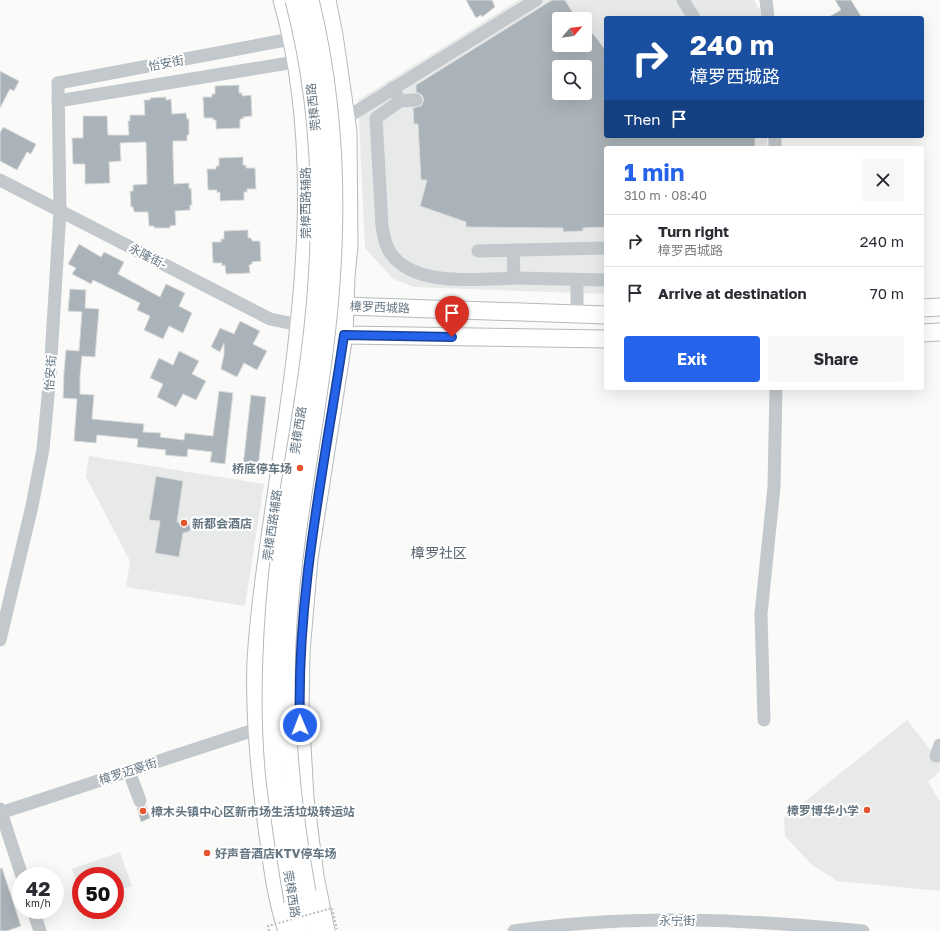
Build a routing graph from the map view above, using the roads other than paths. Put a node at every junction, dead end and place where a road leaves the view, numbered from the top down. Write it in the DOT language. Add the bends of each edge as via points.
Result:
graph roads {
  1 [pos="282,0"];
  2 [pos="294,0"];
  3 [pos="310,0"];
  4 [pos="326,0"];
  5 [pos="536,0"];
  6 [pos="683,0"];
  7 [pos="766,0"];
  8 [pos="693,16"];
  9 [pos="768,16"];
  10 [pos="291,39"];
  11 [pos="295,62"];
  12 [pos="393,88"];
  13 [pos="416,100"];
  14 [pos="58,101"];
  15 [pos="400,101"];
  16 [pos="346,118"];
  17 [pos="0,180"];
  18 [pos="60,211"];
  19 [pos="604,248"];
  20 [pos="513,250"];
  21 [pos="478,251"];
  22 [pos="514,278"];
  23 [pos="577,280"];
  24 [pos="604,280"];
  25 [pos="346,306"];
  26 [pos="940,307"];
  27 [pos="924,308"];
  28 [pos="577,315"];
  29 [pos="604,315"];
  30 [pos="299,325"];
  31 [pos="940,332"];
  32 [pos="924,333"];
  33 [pos="344,335"];
  34 [pos="604,339"];
  35 [pos="776,390"];
  36 [pos="285,428"];
  37 [pos="328,434"];
  38 [pos="0,640"];
  39 [pos="764,720"];
  40 [pos="257,729"];
  41 [pos="129,771"];
  42 [pos="140,802"];
  43 [pos="0,811"];
  44 [pos="19,867"];
  45 [pos="36,919"];
  46 [pos="332,930"];
  47 [pos="40,931"];
  48 [pos="287,931"];
  49 [pos="297,931"];
  50 [pos="314,931"];
  51 [pos="514,931"];
  52 [pos="863,931"];
  1 -- 10 [label="main road, 莞樟西路辅路"];
  2 -- 49 [label="main road, 莞樟西路, bridge" via="313,96 318,170 319,245 310,356 278,570 272,675 272,728 275,778"];
  3 -- 50 [label="main road, 莞樟西路, bridge" via="328,103 334,225 326,335 291,586 286,725 290,773"];
  4 -- 16 [label="main road" via="334,35"];
  5 -- 12 [label="street"];
  6 -- 8 [label="street"];
  7 -- 9 [label="street"];
  10 -- 11 [label="main road, 莞樟西路辅路"];
  10 -- 14 [label="street, 怡安街" via="58,83"];
  11 -- 14 [label="street, 怡安街"];
  11 -- 30 [label="main road, 莞樟西路辅路" via="302,109 307,191 304,275"];
  12 -- 15 [label="street"];
  12 -- 16 [label="street"];
  13 -- 15 [label="street"];
  14 -- 18 [label="street, 怡安街"];
  15 -- 22 [label="street" via="376,118 382,226 385,242 391,254 400,264 424,275 457,279"];
  16 -- 25 [label="main road" via="349,246"];
  17 -- 18 [label="street, 永隆街-"];
  18 -- 30 [label="street, 永隆街-" via="270,319"];
  18 -- 38 [label="street, 怡安街" via="43,449"];
  19 -- 20 [label="street"];
  20 -- 21 [label="street"];
  20 -- 22 [label="street"];
  22 -- 23 [label="street"];
  23 -- 24 [label="street"];
  23 -- 28 [label="street"];
  25 -- 28 [label="main road, 樟罗西城路"];
  25 -- 30 [label="main road, 樟罗西城路"];
  25 -- 33 [label="main road"];
  26 -- 27 [label="main road"];
  28 -- 29 [label="main road, 樟罗西城路"];
  30 -- 33 [label="main road"];
  30 -- 36 [label="main road, 莞樟西路辅路"];
  31 -- 32 [label="main road"];
  33 -- 34 [label="main road"];
  33 -- 37 [label="main road"];
  35 -- 39 [label="street" via="774,487 761,614"];
  36 -- 37 [label="main road" via="294,415 310,411 323,419"];
  36 -- 40 [label="main road, 莞樟西路辅路" via="256,660"];
  37 -- 46 [label="main road" via="309,559 301,652 300,711 301,755 316,876"];
  40 -- 41 [label="street, 樟罗迈豪街"];
  40 -- 48 [label="main road, 莞樟西路辅路" via="269,844 277,893"];
  41 -- 42 [label="street"];
  41 -- 43 [label="street, 樟罗迈豪街"];
  43 -- 44 [label="street"];
  45 -- 47 [label="street"];
  51 -- 52 [label="street, 永宁街" via="674,919 787,923"];
}
